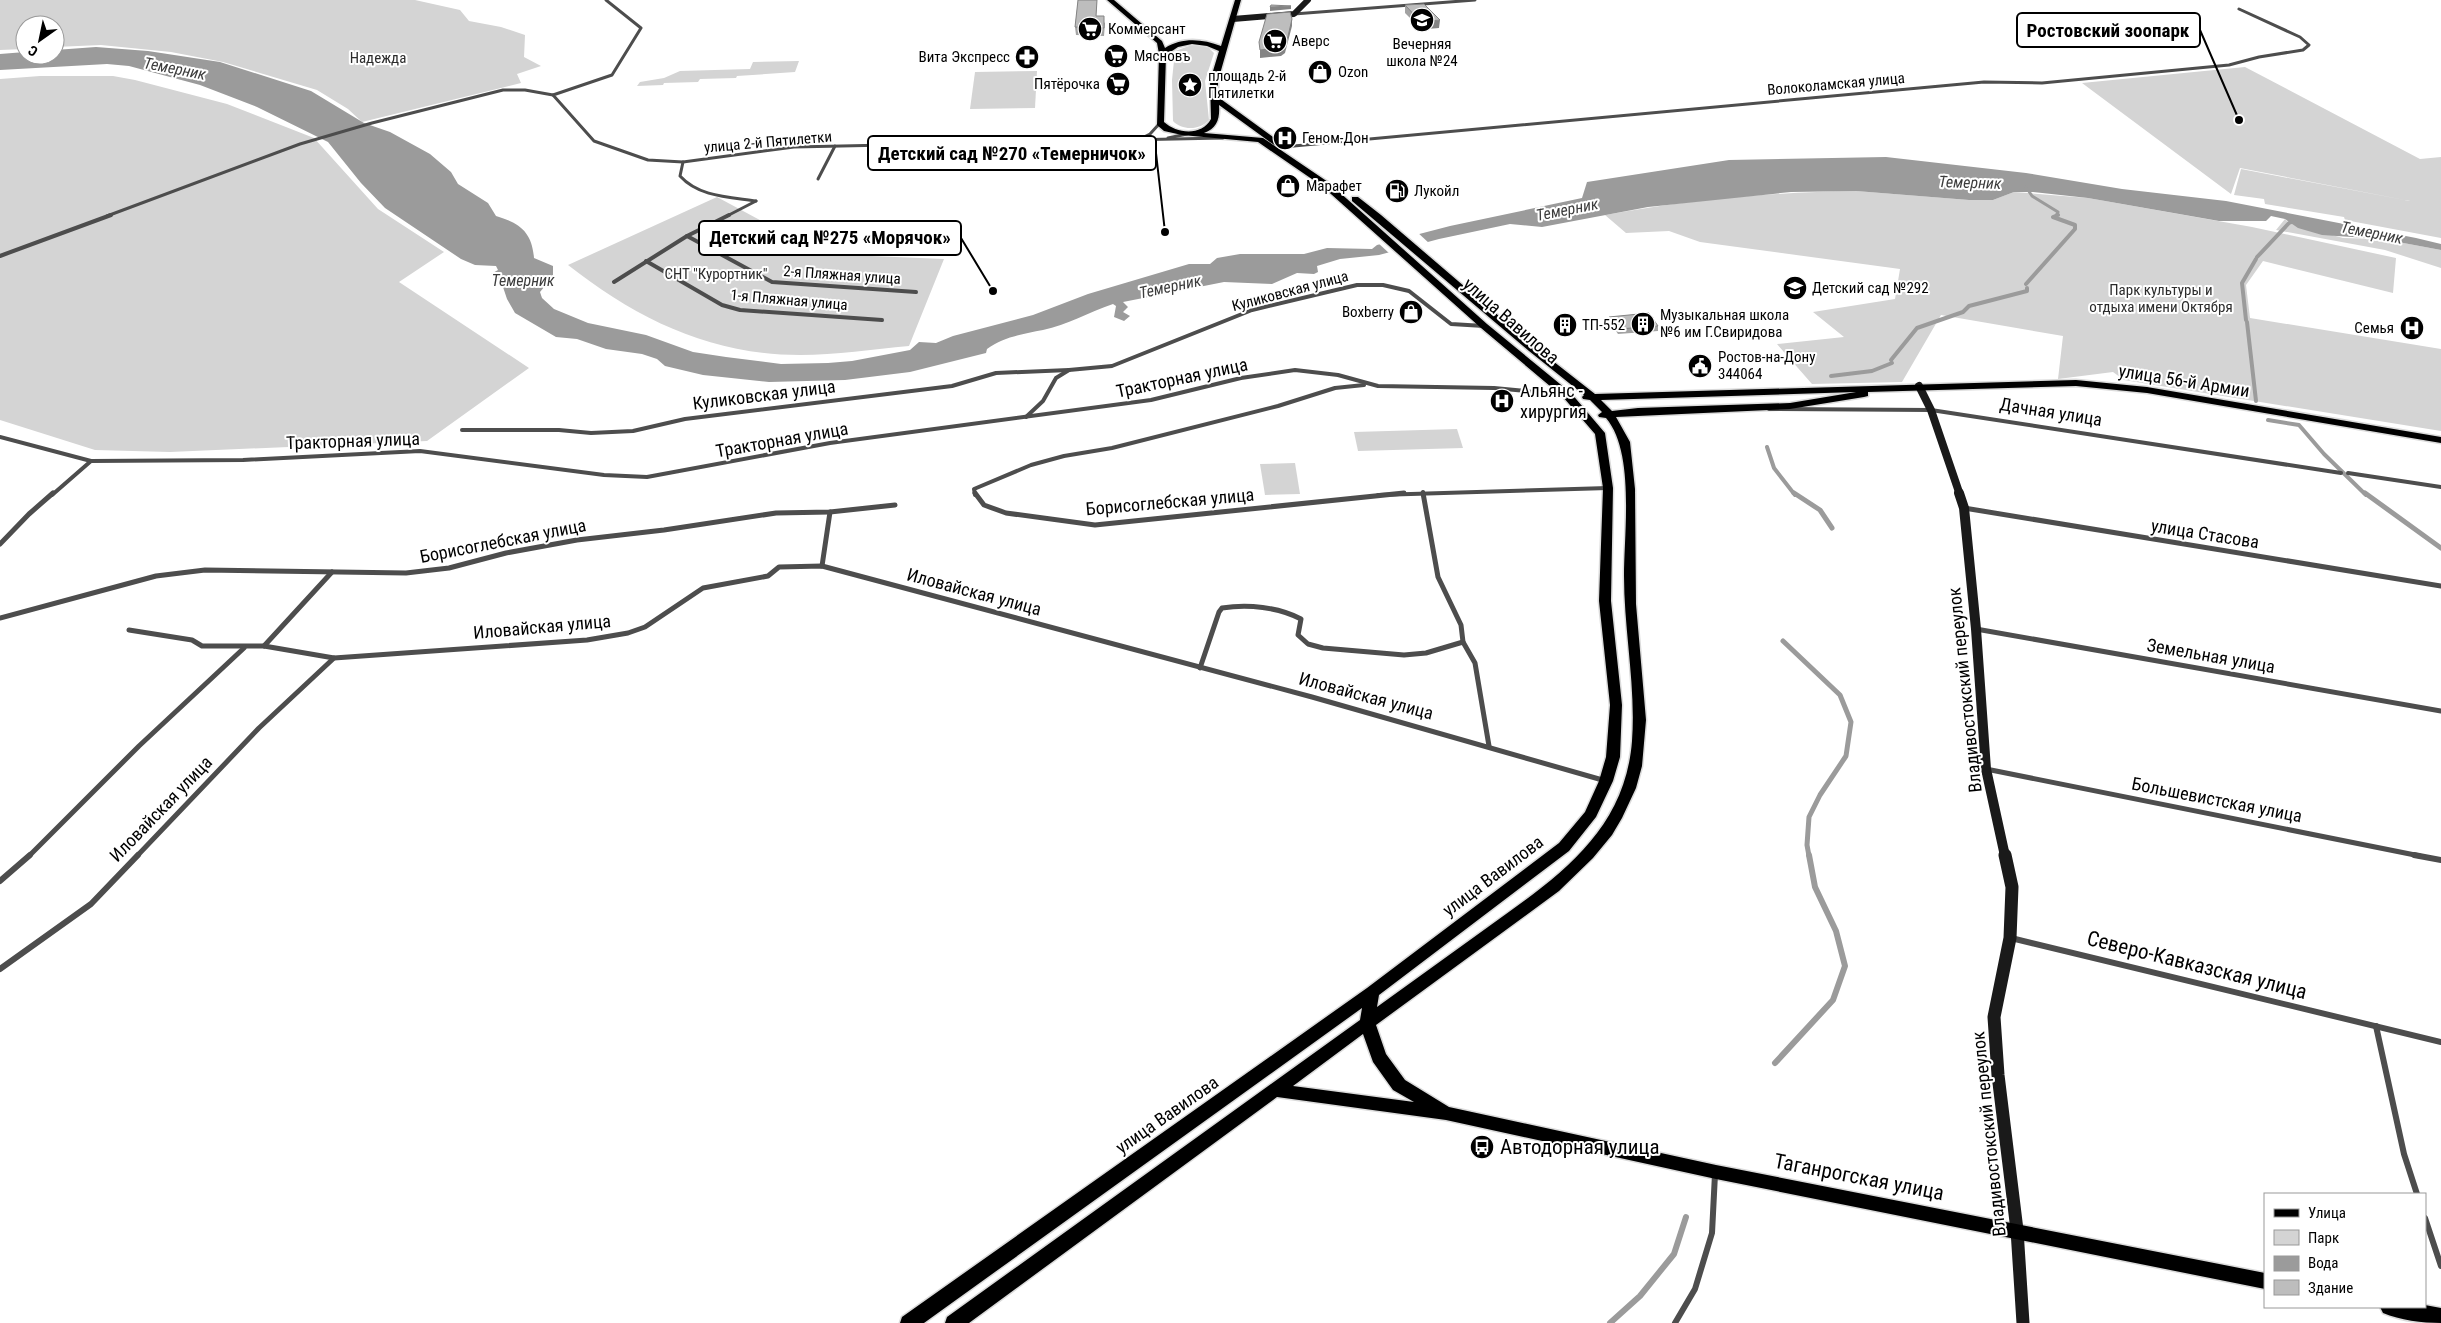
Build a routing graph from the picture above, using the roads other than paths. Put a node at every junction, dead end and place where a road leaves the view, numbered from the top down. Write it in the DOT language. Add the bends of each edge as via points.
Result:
graph roads {
  1 [pos="606,0"];
  2 [pos="1110,0"];
  3 [pos="1238,0"];
  4 [pos="1308,0"];
  5 [pos="1404,0"];
  6 [pos="1475,0"];
  7 [pos="1409,5"];
  8 [pos="2239,9"];
  9 [pos="1294,14"];
  10 [pos="1233,19"];
  11 [pos="1223,50"];
  12 [pos="1163,54"];
  13 [pos="553,96"];
  14 [pos="1213,97"];
  15 [pos="1160,123"];
  16 [pos="1188,133"];
  17 [pos="1231,136"];
  18 [pos="1137,140"];
  19 [pos="1158,140"];
  20 [pos="1277,145"];
  21 [pos="835,146"];
  22 [pos="683,162"];
  23 [pos="818,179"];
  24 [pos="687,236"];
  25 [pos="0,256"];
  26 [pos="646,261"];
  27 [pos="614,282"];
  28 [pos="916,292"];
  29 [pos="882,320"];
  30 [pos="1484,326"];
  31 [pos="1069,370"];
  32 [pos="1367,384"];
  33 [pos="1919,386"];
  34 [pos="1743,391"];
  35 [pos="1567,395"];
  36 [pos="1592,397"];
  37 [pos="1754,407"];
  38 [pos="1694,408"];
  39 [pos="1931,410"];
  40 [pos="1609,414"];
  41 [pos="1026,417"];
  42 [pos="1587,417"];
  43 [pos="462,430"];
  44 [pos="2,439"];
  45 [pos="2441,440"];
  46 [pos="91,461"];
  47 [pos="2342,472"];
  48 [pos="2348,473"];
  49 [pos="2441,487"];
  50 [pos="1608,488"];
  51 [pos="1423,492"];
  52 [pos="895,505"];
  53 [pos="1964,508"];
  54 [pos="830,512"];
  55 [pos="0,544"];
  56 [pos="822,566"];
  57 [pos="332,572"];
  58 [pos="2441,586"];
  59 [pos="0,618"];
  60 [pos="1976,628"];
  61 [pos="129,630"];
  62 [pos="1463,642"];
  63 [pos="264,646"];
  64 [pos="244,648"];
  65 [pos="334,658"];
  66 [pos="1200,668"];
  67 [pos="2441,711"];
  68 [pos="1489,746"];
  69 [pos="1986,769"];
  70 [pos="1606,781"];
  71 [pos="2441,860"];
  72 [pos="0,881"];
  73 [pos="2010,938"];
  74 [pos="0,969"];
  75 [pos="1372,992"];
  76 [pos="1367,1023"];
  77 [pos="2376,1026"];
  78 [pos="2441,1042"];
  79 [pos="1273,1090"];
  80 [pos="1446,1113"];
  81 [pos="1716,1172"];
  82 [pos="2417,1193"];
  83 [pos="2426,1221"];
  84 [pos="2017,1230"];
  85 [pos="2441,1266"];
  86 [pos="2264,1281"];
  87 [pos="2394,1308"];
  88 [pos="2441,1317"];
  89 [pos="909,1323"];
  90 [pos="954,1323"];
  91 [pos="1675,1323"];
  92 [pos="2022,1323"];
  1 -- 13 [label="street" via="641,28 612,75"];
  2 -- 12 [label="main road" via="1160,42"];
  3 -- 10 [label="main road"];
  4 -- 9 [label="street"];
  5 -- 7 [label="street"];
  6 -- 7 [label="street"];
  7 -- 9 [label="street"];
  8 -- 20 [label="street, Волоколамская улица" via="2300,37 2309,45 2303,50 2229,65 2042,83 1984,82"];
  9 -- 10 [label="street"];
  10 -- 11 [label="main road"];
  11 -- 12 [label="main road" via="1189,43 1170,47"];
  11 -- 14 [label="main road" via="1214,77"];
  12 -- 15 [label="main road"];
  13 -- 22 [label="street, улица 2-й Пятилетки" via="594,140 648,160"];
  13 -- 25 [label="street" via="525,90 503,90 370,124 319,139"];
  14 -- 16 [label="main road" via="1214,124"];
  14 -- 20 [label="main road"];
  15 -- 16 [label="main road" via="1167,129"];
  15 -- 18 [label="street" via="1150,134"];
  16 -- 17 [label="main road"];
  16 -- 19 [label="street, улица 2-й Пятилетки"];
  17 -- 19 [label="street, улица 2-й Пятилетки"];
  17 -- 20 [label="main road"];
  18 -- 19 [label="street, улица 2-й Пятилетки"];
  18 -- 21 [label="street, улица 2-й Пятилетки"];
  20 -- 30 [label="main road, улица Вавилова" via="1374,226"];
  20 -- 36 [label="main road, улица Вавилова" via="1335,183 1387,224 1534,352"];
  21 -- 22 [label="street, улица 2-й Пятилетки" via="794,147"];
  21 -- 23 [label="street"];
  22 -- 24 [label="street" via="680,176 685,183 704,192 756,201"];
  24 -- 26 [label="street"];
  24 -- 28 [label="street, 2-я Пляжная улица" via="772,282"];
  26 -- 27 [label="street"];
  26 -- 29 [label="street, 1-я Пляжная улица" via="722,305 740,310"];
  30 -- 31 [label="street, Куликовская улица" via="1451,324 1403,289 1382,284 1357,285 1252,310 1112,366"];
  30 -- 35 [label="main road, улица Вавилова"];
  31 -- 41 [label="street" via="1056,378 1043,401"];
  31 -- 43 [label="street, Куликовская улица" via="996,373 952,386 685,419 634,431"];
  32 -- 35 [label="street, Тракторная улица" via="1494,388"];
  32 -- 41 [label="street, Тракторная улица" via="1338,375 1295,370 1241,378 1151,400"];
  32 -- 51 [label="street, Борисоглебская улица" via="1335,388 1269,409 1031,465 974,489 974,496 984,505 999,511 1095,524"];
  33 -- 34 [label="main road"];
  33 -- 37 [label="main road, Дачная улица" via="1790,406"];
  33 -- 39 [label="street, Владивостокский переулок"];
  33 -- 45 [label="main road, улица 56-й Армии" via="2099,384"];
  34 -- 36 [label="main road"];
  34 -- 38 [label="main road"];
  35 -- 36 [label="main road"];
  35 -- 42 [label="main road, улица Вавилова"];
  36 -- 40 [label="main road, улица Вавилова"];
  37 -- 38 [label="main road, Дачная улица"];
  37 -- 39 [label="street, Дачная улица" via="1784,411"];
  38 -- 40 [label="main road, Дачная улица"];
  39 -- 47 [label="street, Дачная улица"];
  39 -- 53 [label="street, Владивостокский переулок"];
  40 -- 42 [label="main road, Дачная улица"];
  40 -- 76 [label="main road, улица Вавилова" via="1622,432 1627,448 1631,509 1630,603 1639,707 1637,760 1629,789 1602,841 1554,888"];
  41 -- 46 [label="street, Тракторная улица" via="830,443 647,477 604,475 420,451 243,460"];
  42 -- 50 [label="main road, улица Вавилова" via="1600,433"];
  44 -- 46 [label="street, Тракторная улица"];
  46 -- 55 [label="street" via="29,514"];
  48 -- 49 [label="street"];
  50 -- 51 [label="street, Борисоглебская улица"];
  50 -- 70 [label="main road, улица Вавилова" via="1605,601 1616,732"];
  51 -- 62 [label="street" via="1438,577 1461,625"];
  52 -- 54 [label="street, Борисоглебская улица"];
  53 -- 58 [label="street, улица Стасова"];
  53 -- 60 [label="street, Владивостокский переулок"];
  54 -- 56 [label="street"];
  54 -- 57 [label="street, Борисоглебская улица" via="776,513 577,540 449,568 406,573"];
  56 -- 65 [label="street, Иловайская улица" via="779,567 768,576 703,588 645,627 628,633 587,640"];
  56 -- 66 [label="street, Иловайская улица"];
  57 -- 59 [label="street, Борисоглебская улица" via="205,570 156,576"];
  57 -- 63 [label="street"];
  60 -- 67 [label="street, Земельная улица"];
  60 -- 69 [label="street, Владивостокский переулок"];
  61 -- 64 [label="street, Иловайская улица" via="192,640 202,646"];
  62 -- 66 [label="street" via="1426,653 1404,655 1324,648 1308,644 1298,635 1301,619 1291,613 1229,607 1219,612"];
  62 -- 68 [label="street" via="1474,663"];
  63 -- 64 [label="street, Иловайская улица"];
  63 -- 65 [label="street, Иловайская улица"];
  64 -- 72 [label="street"];
  65 -- 74 [label="street, Иловайская улица" via="259,728 91,904"];
  66 -- 68 [label="street, Иловайская улица"];
  68 -- 70 [label="street, Иловайская улица"];
  69 -- 71 [label="street, Большевистская улица"];
  69 -- 73 [label="street, Владивостокский переулок" via="2012,887"];
  70 -- 75 [label="main road, улица Вавилова" via="1591,814 1564,847"];
  73 -- 77 [label="street, Северо-Кавказская улица"];
  73 -- 84 [label="street, Владивостокский переулок" via="1994,1017"];
  75 -- 76 [label="main road, Таганрогская улица"];
  75 -- 89 [label="main road, улица Вавилова"];
  76 -- 79 [label="main road, улица Вавилова"];
  76 -- 80 [label="main road, Таганрогская улица" via="1378,1057 1399,1085"];
  77 -- 78 [label="street, Северо-Кавказская улица"];
  77 -- 82 [label="street" via="2404,1154"];
  79 -- 80 [label="main road, Таганрогская улица"];
  79 -- 90 [label="main road, улица Вавилова"];
  80 -- 81 [label="main road, Таганрогская улица"];
  81 -- 84 [label="main road, Таганрогская улица"];
  81 -- 91 [label="street" via="1712,1233 1696,1289"];
  83 -- 85 [label="street"];
  84 -- 86 [label="main road, Таганрогская улица"];
  84 -- 92 [label="street, Владивостокский переулок"];
  87 -- 88 [label="main road"];
}
